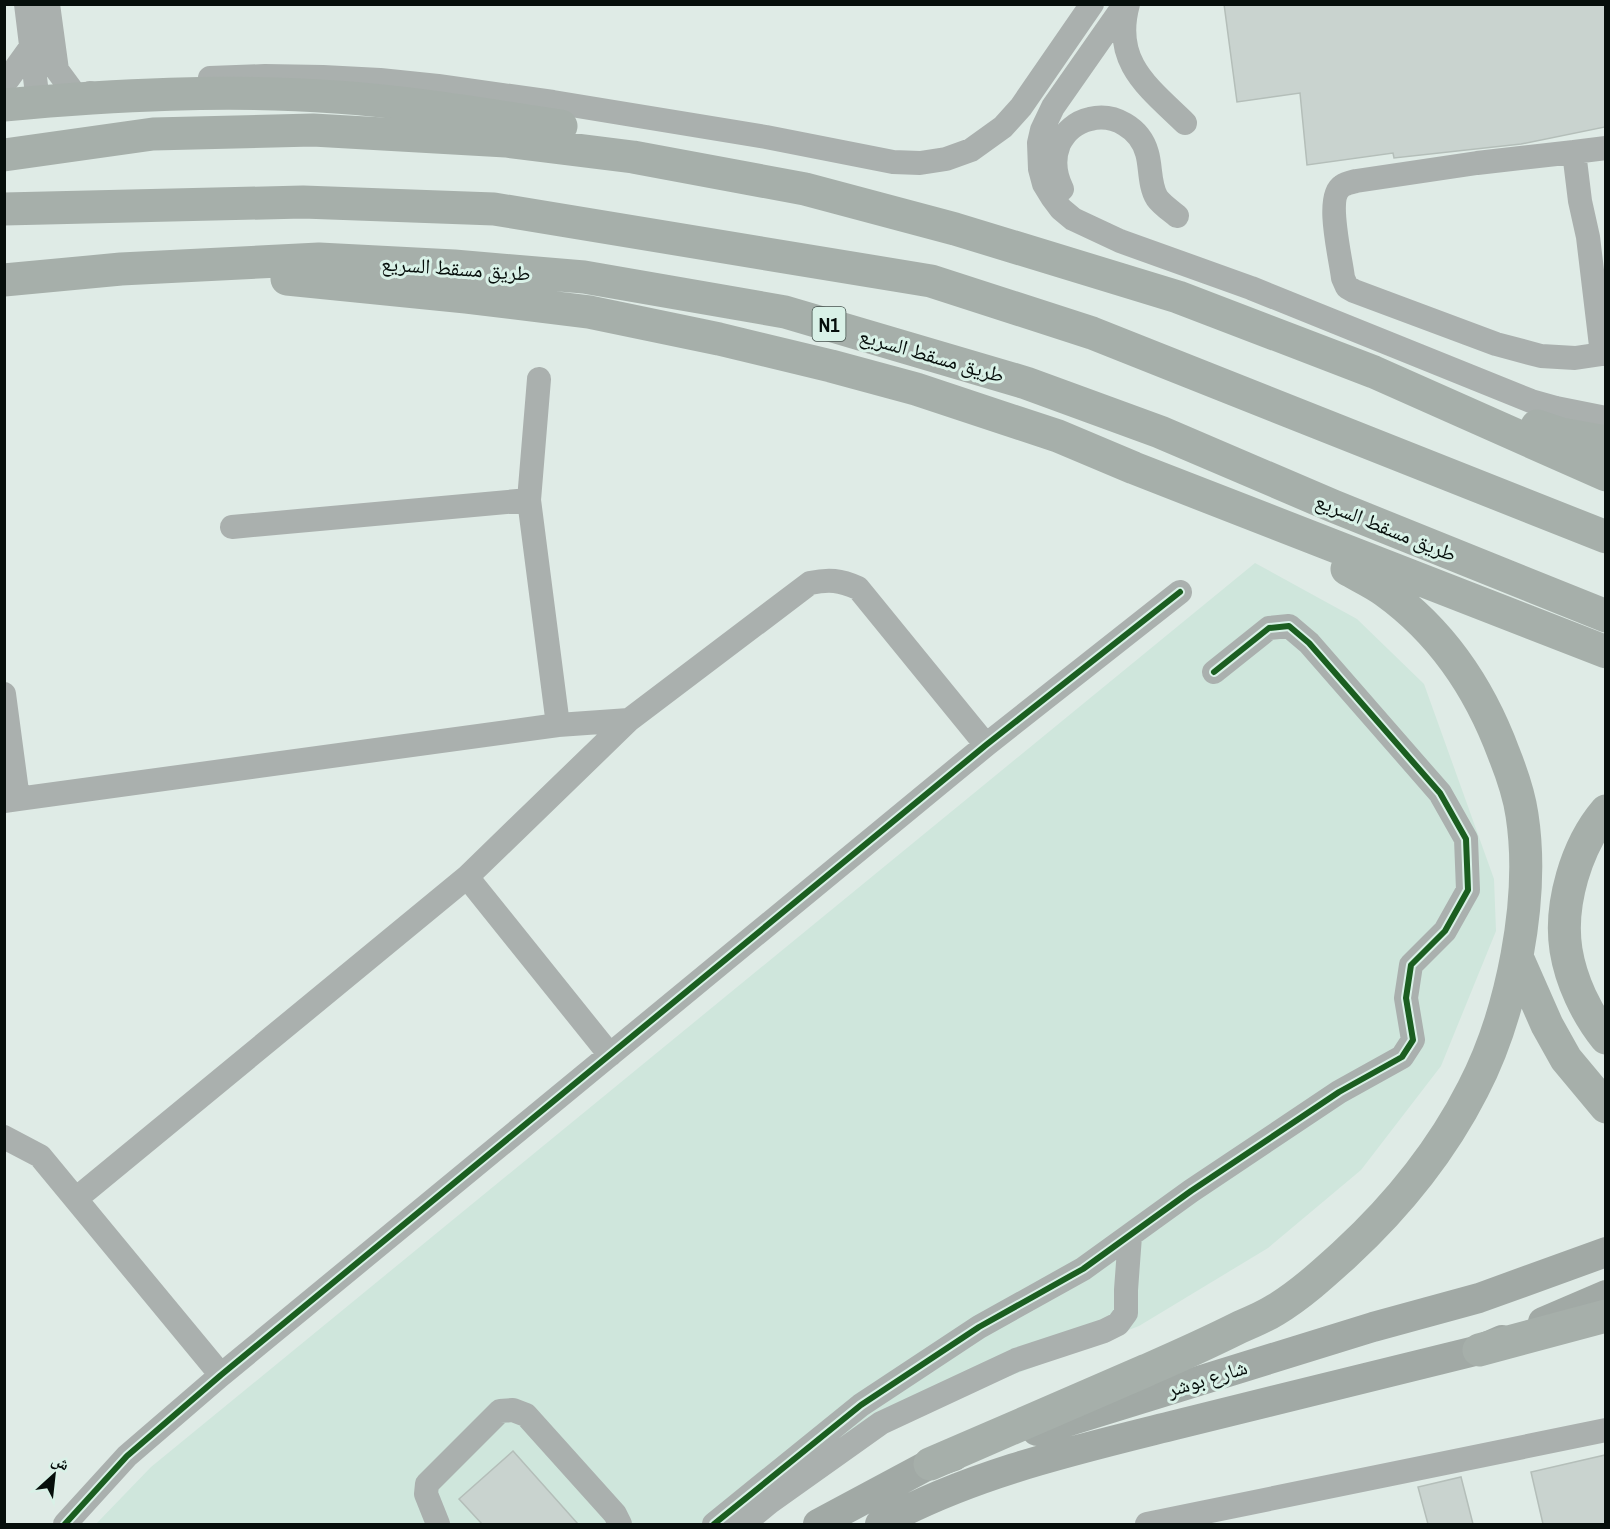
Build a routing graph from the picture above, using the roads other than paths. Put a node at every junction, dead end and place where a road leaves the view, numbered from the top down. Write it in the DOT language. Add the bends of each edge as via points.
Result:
graph roads {
  1 [pos="26,4"];
  2 [pos="48,4"];
  3 [pos="1092,4"];
  4 [pos="1126,4"];
  5 [pos="31,47"];
  6 [pos="4,82"];
  7 [pos="79,100"];
  8 [pos="38,102"];
  9 [pos="4,105"];
  10 [pos="1185,123"];
  11 [pos="1605,148"];
  12 [pos="1574,152"];
  13 [pos="4,155"];
  14 [pos="805,189"];
  15 [pos="4,209"];
  16 [pos="1177,216"];
  17 [pos="1120,241"];
  18 [pos="121,269"];
  19 [pos="4,280"];
  20 [pos="1604,354"];
  21 [pos="1374,372"];
  22 [pos="539,379"];
  23 [pos="1605,418"];
  24 [pos="1605,442"];
  25 [pos="1134,468"];
  26 [pos="1605,475"];
  27 [pos="529,500"];
  28 [pos="232,527"];
  29 [pos="1605,537"];
  30 [pos="1180,592"];
  31 [pos="1605,616"];
  32 [pos="1605,652"];
  33 [pos="1214,672"];
  34 [pos="4,694"];
  35 [pos="629,720"];
  36 [pos="558,725"];
  37 [pos="986,745"];
  38 [pos="11,800"];
  39 [pos="1605,811"];
  40 [pos="467,877"];
  41 [pos="1517,957"];
  42 [pos="1605,1038"];
  43 [pos="610,1055"];
  44 [pos="1605,1107"];
  45 [pos="4,1137"];
  46 [pos="77,1198"];
  47 [pos="1130,1236"];
  48 [pos="1600,1255"];
  49 [pos="1083,1269"];
  50 [pos="1126,1290"];
  51 [pos="1605,1295"];
  52 [pos="1605,1316"];
  53 [pos="1479,1350"];
  54 [pos="221,1375"];
  55 [pos="1605,1430"];
  56 [pos="930,1464"];
  57 [pos="65,1524"];
  58 [pos="438,1524"];
  59 [pos="620,1524"];
  60 [pos="714,1524"];
  61 [pos="743,1524"];
  62 [pos="818,1524"];
  63 [pos="880,1524"];
  64 [pos="1147,1524"];
  1 -- 5 [label="street"];
  2 -- 7 [label="street" via="57,70"];
  3 -- 7 [label="street" via="1003,127 971,150 920,163 893,162 553,102 380,80 264,76 138,82 108,86"];
  4 -- 10 [label="street" via="1124,40 1129,61 1141,80"];
  4 -- 17 [label="street" via="1047,118 1039,143 1044,184 1061,209 1073,219"];
  5 -- 6 [label="street"];
  5 -- 8 [label="street"];
  7 -- 8 [label="highway"];
  7 -- 14 [label="highway" via="238,93 422,105 676,143 747,164"];
  8 -- 9 [label="highway"];
  11 -- 12 [label="street"];
  12 -- 20 [label="street"];
  12 -- 20 [label="street" via="1343,185 1333,204 1336,226 1344,278 1347,287 1354,291 1496,344 1541,356 1575,358"];
  13 -- 14 [label="highway" via="153,134 313,130 517,143 633,157"];
  14 -- 21 [label="highway" via="955,229 1178,297"];
  15 -- 29 [label="highway" via="303,202 494,209 931,281 1092,333"];
  16 -- 17 [label="street" via="1157,198 1147,153 1130,128 1101,117 1081,121 1059,145 1057,176 1072,205 1110,227"];
  17 -- 23 [label="street" via="1262,293 1531,401"];
  18 -- 19 [label="highway, طريق مسقط السريع / N1"];
  18 -- 25 [label="highway" via="306,281 589,312 719,339 916,389 1058,436"];
  18 -- 31 [label="highway, طريق مسقط السريع / N1" via="319,260 454,266 584,277 785,312 1026,383 1160,432"];
  21 -- 24 [label="highway" via="1419,380 1561,434"];
  21 -- 26 [label="highway"];
  22 -- 27 [label="street"];
  25 -- 32 [label="highway"];
  25 -- 41 [label="highway" via="1383,589 1429,629 1460,667 1489,715 1515,783 1522,816 1525,897"];
  27 -- 28 [label="street"];
  27 -- 36 [label="street"];
  30 -- 37 [label="street"];
  33 -- 47 [label="street" via="1269,628 1288,626 1309,643 1440,793 1466,839 1468,890 1445,931 1411,965 1406,998 1413,1040 1402,1058 1339,1092"];
  34 -- 38 [label="street"];
  35 -- 36 [label="street"];
  35 -- 37 [label="street" via="810,583 829,579 858,588"];
  35 -- 40 [label="street"];
  36 -- 38 [label="street"];
  37 -- 43 [label="street"];
  39 -- 42 [label="highway" via="1575,866 1566,918 1566,949 1578,992"];
  40 -- 43 [label="street"];
  40 -- 46 [label="street"];
  41 -- 44 [label="highway" via="1566,1059"];
  41 -- 56 [label="highway" via="1492,1048 1458,1117 1427,1166 1372,1229 1326,1271 1275,1310 1193,1350"];
  43 -- 54 [label="street"];
  45 -- 46 [label="street" via="40,1156"];
  46 -- 54 [label="street"];
  47 -- 49 [label="street"];
  47 -- 50 [label="street"];
  48 -- 56 [label="main road, شارع بوشر" via="1479,1298"];
  49 -- 50 [label="street" via="1103,1274"];
  49 -- 60 [label="street" via="979,1327 861,1405"];
  50 -- 61 [label="street" via="1126,1313 1118,1324 1016,1360 881,1423"];
  51 -- 53 [label="main road, شارع بوشر"];
  52 -- 53 [label="highway"];
  53 -- 63 [label="main road, شارع بوشر" via="1008,1470 909,1508"];
  54 -- 57 [label="street" via="127,1456"];
  55 -- 64 [label="street"];
  56 -- 62 [label="main road, شارع بوشر"];
  58 -- 59 [label="street" via="426,1494 427,1485 500,1412 513,1410 526,1415"];
}
